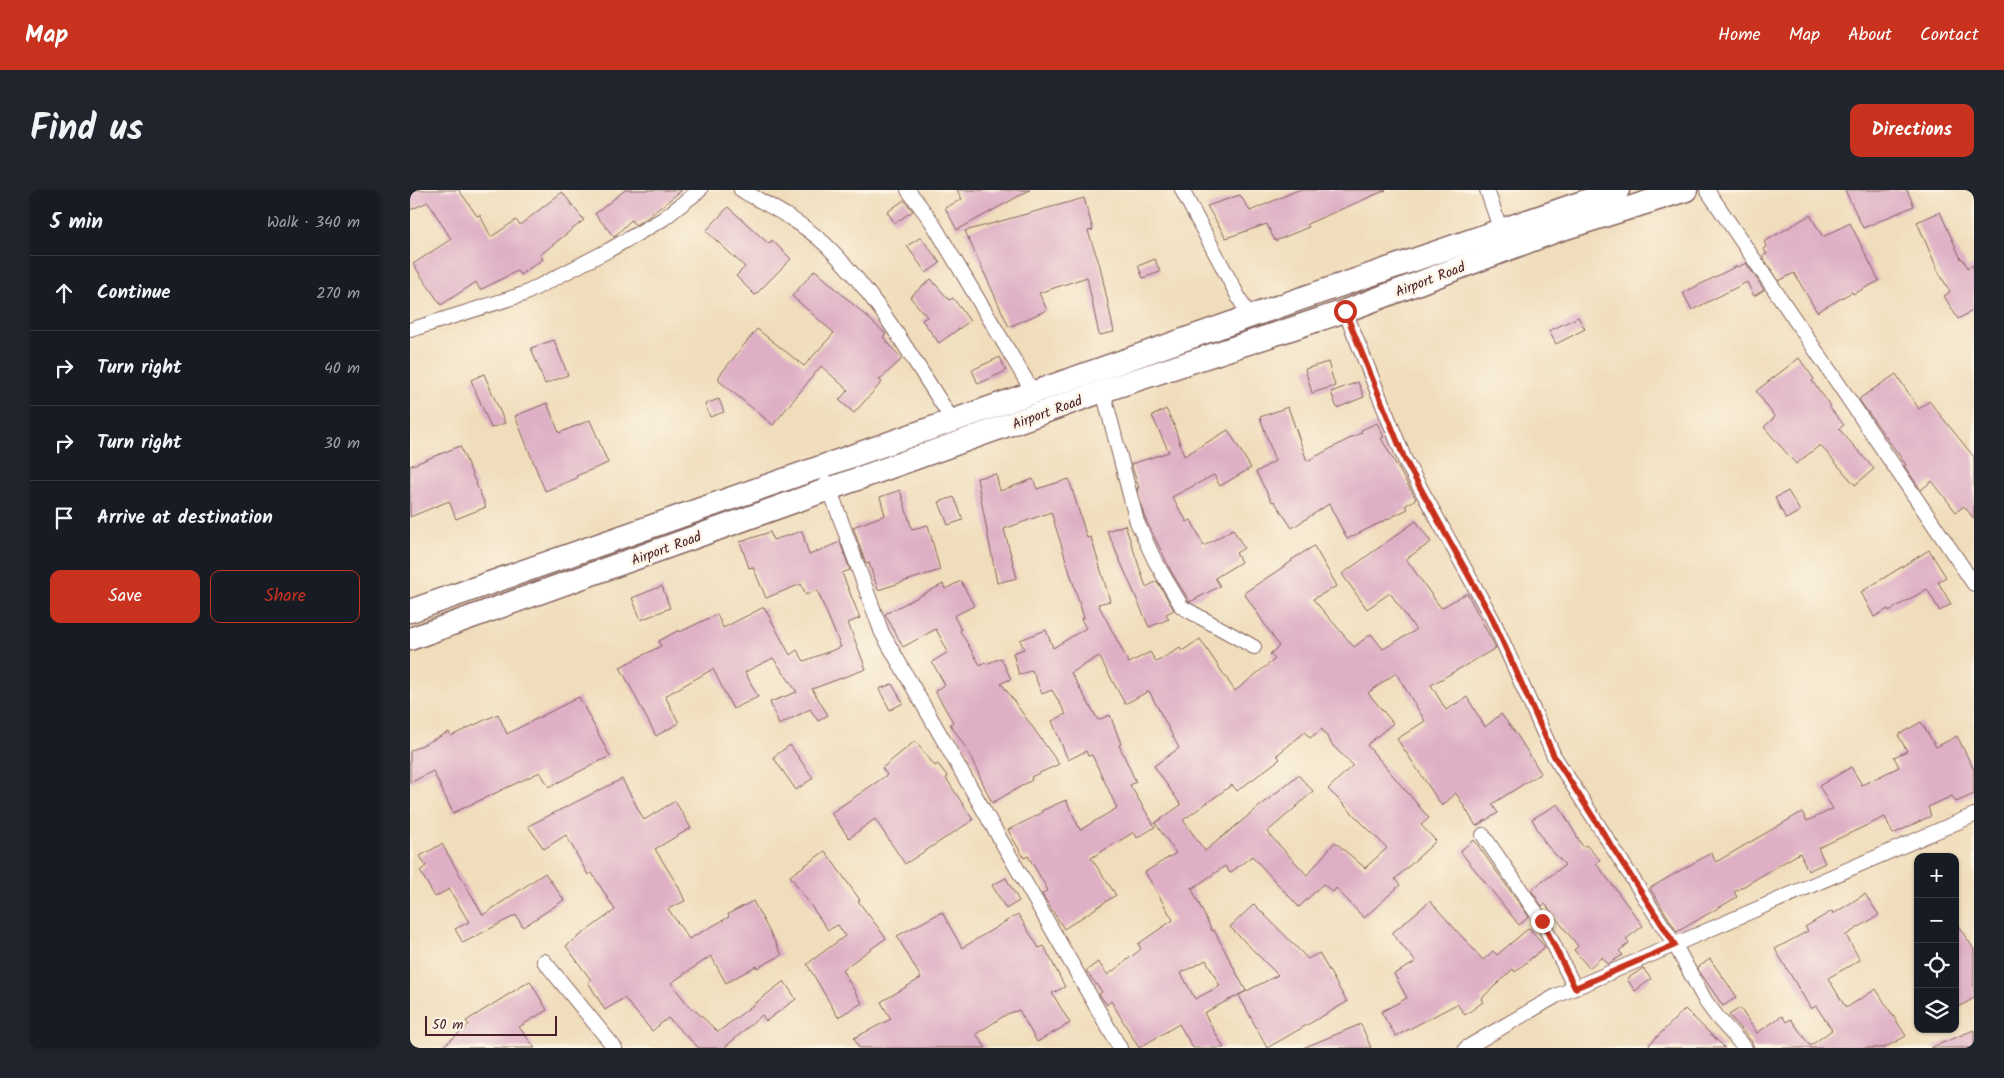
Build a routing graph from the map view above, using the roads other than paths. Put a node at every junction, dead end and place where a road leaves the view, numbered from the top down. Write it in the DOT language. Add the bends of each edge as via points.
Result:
graph roads {
  1 [pos="700,190"];
  2 [pos="741,190"];
  3 [pos="908,190"];
  4 [pos="1182,190"];
  5 [pos="1487,190"];
  6 [pos="1618,190"];
  7 [pos="1686,190"];
  8 [pos="1707,190"];
  9 [pos="1501,231"];
  10 [pos="1345,311"];
  11 [pos="1249,317"];
  12 [pos="410,330"];
  13 [pos="1033,392"];
  14 [pos="1103,392"];
  15 [pos="953,420"];
  16 [pos="821,467"];
  17 [pos="829,490"];
  18 [pos="1974,584"];
  19 [pos="410,611"];
  20 [pos="410,639"];
  21 [pos="1254,647"];
  22 [pos="1974,815"];
  23 [pos="1483,834"];
  24 [pos="1675,945"];
  25 [pos="544,961"];
  26 [pos="1575,988"];
  27 [pos="615,1048"];
  28 [pos="1120,1048"];
  29 [pos="1466,1048"];
  30 [pos="1745,1048"];
  1 -- 12 [label="street" via="663,219 524,294"];
  2 -- 15 [label="street" via="787,215 863,284"];
  3 -- 13 [label="street" via="932,222"];
  4 -- 11 [label="street"];
  5 -- 9 [label="street"];
  6 -- 9 [label="highway, Airport Road"];
  7 -- 10 [label="highway, Airport Road" via="1556,231"];
  8 -- 18 [label="street"];
  9 -- 11 [label="highway, Airport Road"];
  10 -- 14 [label="highway, Airport Road"];
  10 -- 24 [label="street" via="1405,460 1493,620 1554,756"];
  11 -- 13 [label="highway, Airport Road"];
  13 -- 15 [label="highway, Airport Road"];
  14 -- 17 [label="highway, Airport Road"];
  14 -- 21 [label="street" via="1137,522 1182,607"];
  15 -- 16 [label="highway, Airport Road"];
  16 -- 17 [label="street"];
  16 -- 19 [label="highway, Airport Road"];
  17 -- 20 [label="highway, Airport Road"];
  17 -- 28 [label="street" via="882,633"];
  22 -- 24 [label="street"];
  23 -- 26 [label="street" via="1542,921"];
  24 -- 26 [label="street"];
  24 -- 30 [label="street" via="1706,1002"];
  25 -- 27 [label="street"];
  26 -- 29 [label="street"];
}
